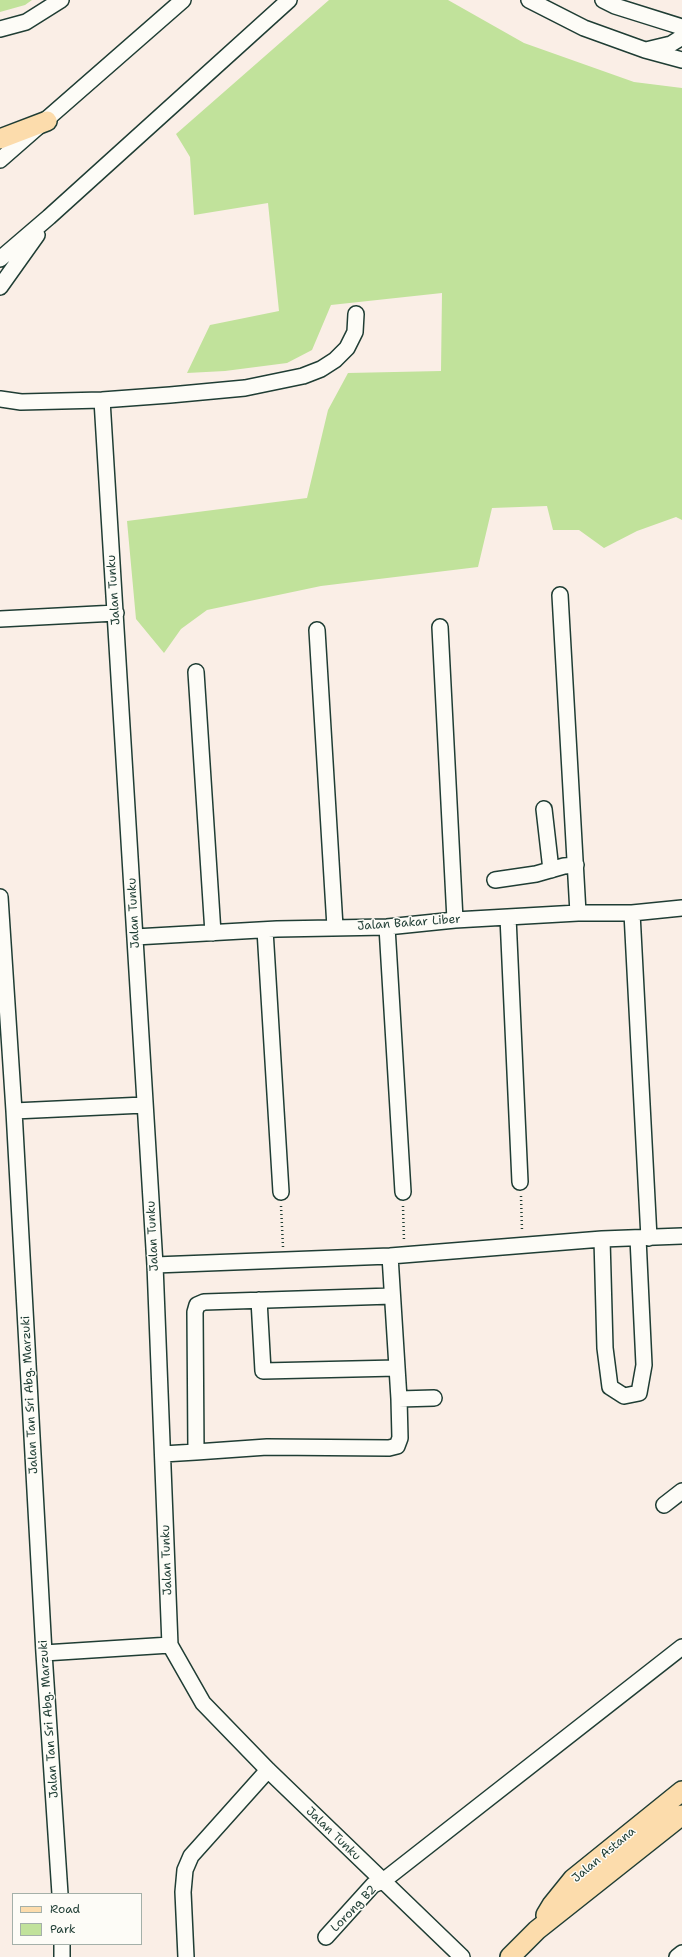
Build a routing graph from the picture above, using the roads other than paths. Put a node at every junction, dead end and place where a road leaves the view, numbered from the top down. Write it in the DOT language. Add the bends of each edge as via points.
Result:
graph roads {
  1 [pos="62,0"];
  2 [pos="183,0"];
  3 [pos="289,0"];
  4 [pos="529,0"];
  5 [pos="603,0"];
  6 [pos="682,27"];
  7 [pos="0,29"];
  8 [pos="682,37"];
  9 [pos="645,50"];
  10 [pos="682,60"];
  11 [pos="47,121"];
  12 [pos="0,139"];
  13 [pos="0,160"];
  14 [pos="48,218"];
  15 [pos="0,259"];
  16 [pos="0,287"];
  17 [pos="356,314"];
  18 [pos="102,400"];
  19 [pos="4,402"];
  20 [pos="560,595"];
  21 [pos="116,613"];
  22 [pos="0,619"];
  23 [pos="440,627"];
  24 [pos="317,630"];
  25 [pos="196,672"];
  26 [pos="544,809"];
  27 [pos="576,865"];
  28 [pos="551,870"];
  29 [pos="495,880"];
  30 [pos="0,897"];
  31 [pos="682,908"];
  32 [pos="632,912"];
  33 [pos="578,913"];
  34 [pos="508,917"];
  35 [pos="456,920"];
  36 [pos="335,927"];
  37 [pos="387,927"];
  38 [pos="265,930"];
  39 [pos="213,933"];
  40 [pos="135,937"];
  41 [pos="144,1105"];
  42 [pos="14,1111"];
  43 [pos="520,1182"];
  44 [pos="281,1192"];
  45 [pos="403,1192"];
  46 [pos="682,1236"];
  47 [pos="644,1238"];
  48 [pos="602,1239"];
  49 [pos="390,1256"];
  50 [pos="155,1265"];
  51 [pos="392,1296"];
  52 [pos="259,1300"];
  53 [pos="397,1368"];
  54 [pos="434,1398"];
  55 [pos="399,1399"];
  56 [pos="196,1452"];
  57 [pos="163,1454"];
  58 [pos="682,1491"];
  59 [pos="664,1505"];
  60 [pos="170,1645"];
  61 [pos="682,1647"];
  62 [pos="44,1653"];
  63 [pos="268,1770"];
  64 [pos="682,1791"];
  65 [pos="682,1815"];
  66 [pos="382,1881"];
  67 [pos="60,1893"];
  68 [pos="537,1930"];
  69 [pos="326,1938"];
  70 [pos="62,1945"];
  71 [pos="682,1953"];
  72 [pos="62,1957"];
  73 [pos="186,1957"];
  74 [pos="462,1957"];
  75 [pos="510,1957"];
  76 [pos="677,1957"];
  1 -- 7 [label="street" via="26,22"];
  2 -- 11 [label="street"];
  3 -- 14 [label="street"];
  4 -- 9 [label="street" via="584,28"];
  5 -- 6 [label="street"];
  8 -- 9 [label="street" via="671,44"];
  9 -- 10 [label="street"];
  11 -- 12 [label="main road"];
  11 -- 13 [label="street"];
  14 -- 15 [label="street"];
  14 -- 16 [label="street"];
  17 -- 18 [label="street" via="355,332 347,348 321,369 303,376 245,388"];
  18 -- 19 [label="street"];
  18 -- 21 [label="street, Jalan Tunku"];
  20 -- 27 [label="street"];
  21 -- 22 [label="street"];
  21 -- 40 [label="street, Jalan Tunku"];
  23 -- 35 [label="street"];
  24 -- 36 [label="street"];
  25 -- 39 [label="street"];
  26 -- 28 [label="street"];
  27 -- 28 [label="street"];
  27 -- 33 [label="street"];
  28 -- 29 [label="street"];
  30 -- 42 [label="street, Jalan Tan Sri Abg. Marzuki"];
  31 -- 32 [label="street, Jalan Bakar Liber"];
  32 -- 33 [label="street, Jalan Bakar Liber"];
  32 -- 47 [label="street"];
  33 -- 34 [label="street, Jalan Bakar Liber"];
  34 -- 35 [label="street, Jalan Bakar Liber"];
  34 -- 43 [label="street"];
  35 -- 37 [label="street, Jalan Bakar Liber"];
  36 -- 37 [label="street, Jalan Bakar Liber"];
  36 -- 38 [label="street, Jalan Bakar Liber"];
  37 -- 45 [label="street"];
  38 -- 39 [label="street, Jalan Bakar Liber"];
  38 -- 44 [label="street"];
  39 -- 40 [label="street, Jalan Bakar Liber"];
  40 -- 41 [label="street, Jalan Tunku"];
  41 -- 42 [label="street"];
  41 -- 50 [label="street, Jalan Tunku"];
  42 -- 62 [label="street, Jalan Tan Sri Abg. Marzuki"];
  46 -- 47 [label="street"];
  47 -- 48 [label="street"];
  47 -- 48 [label="street" via="644,1365 639,1393 624,1396 610,1387 605,1348"];
  48 -- 49 [label="street"];
  49 -- 50 [label="street"];
  49 -- 51 [label="street"];
  50 -- 57 [label="street, Jalan Tunku"];
  51 -- 52 [label="street"];
  51 -- 53 [label="street"];
  52 -- 53 [label="street" via="263,1371"];
  52 -- 56 [label="street" via="204,1302 197,1305"];
  53 -- 55 [label="street"];
  54 -- 55 [label="street"];
  55 -- 56 [label="street" via="400,1438 397,1446"];
  56 -- 57 [label="street"];
  57 -- 60 [label="street, Jalan Tunku"];
  58 -- 59 [label="street"];
  60 -- 62 [label="street"];
  60 -- 63 [label="street, Jalan Tunku" via="203,1703"];
  61 -- 66 [label="street, Lorong B2"];
  62 -- 67 [label="street, Jalan Tan Sri Abg. Marzuki"];
  63 -- 66 [label="street, Jalan Tunku"];
  63 -- 73 [label="street" via="191,1856 185,1870 183,1892"];
  64 -- 68 [label="main road, Jalan Astana" via="573,1879 552,1905"];
  65 -- 68 [label="main road, Jalan Astana"];
  66 -- 69 [label="street, Lorong B2" via="373,1885"];
  66 -- 74 [label="street, Jalan Tunku"];
  68 -- 75 [label="main road, Jalan Astana"];
  70 -- 72 [label="street"];
  71 -- 76 [label="street"];
}
